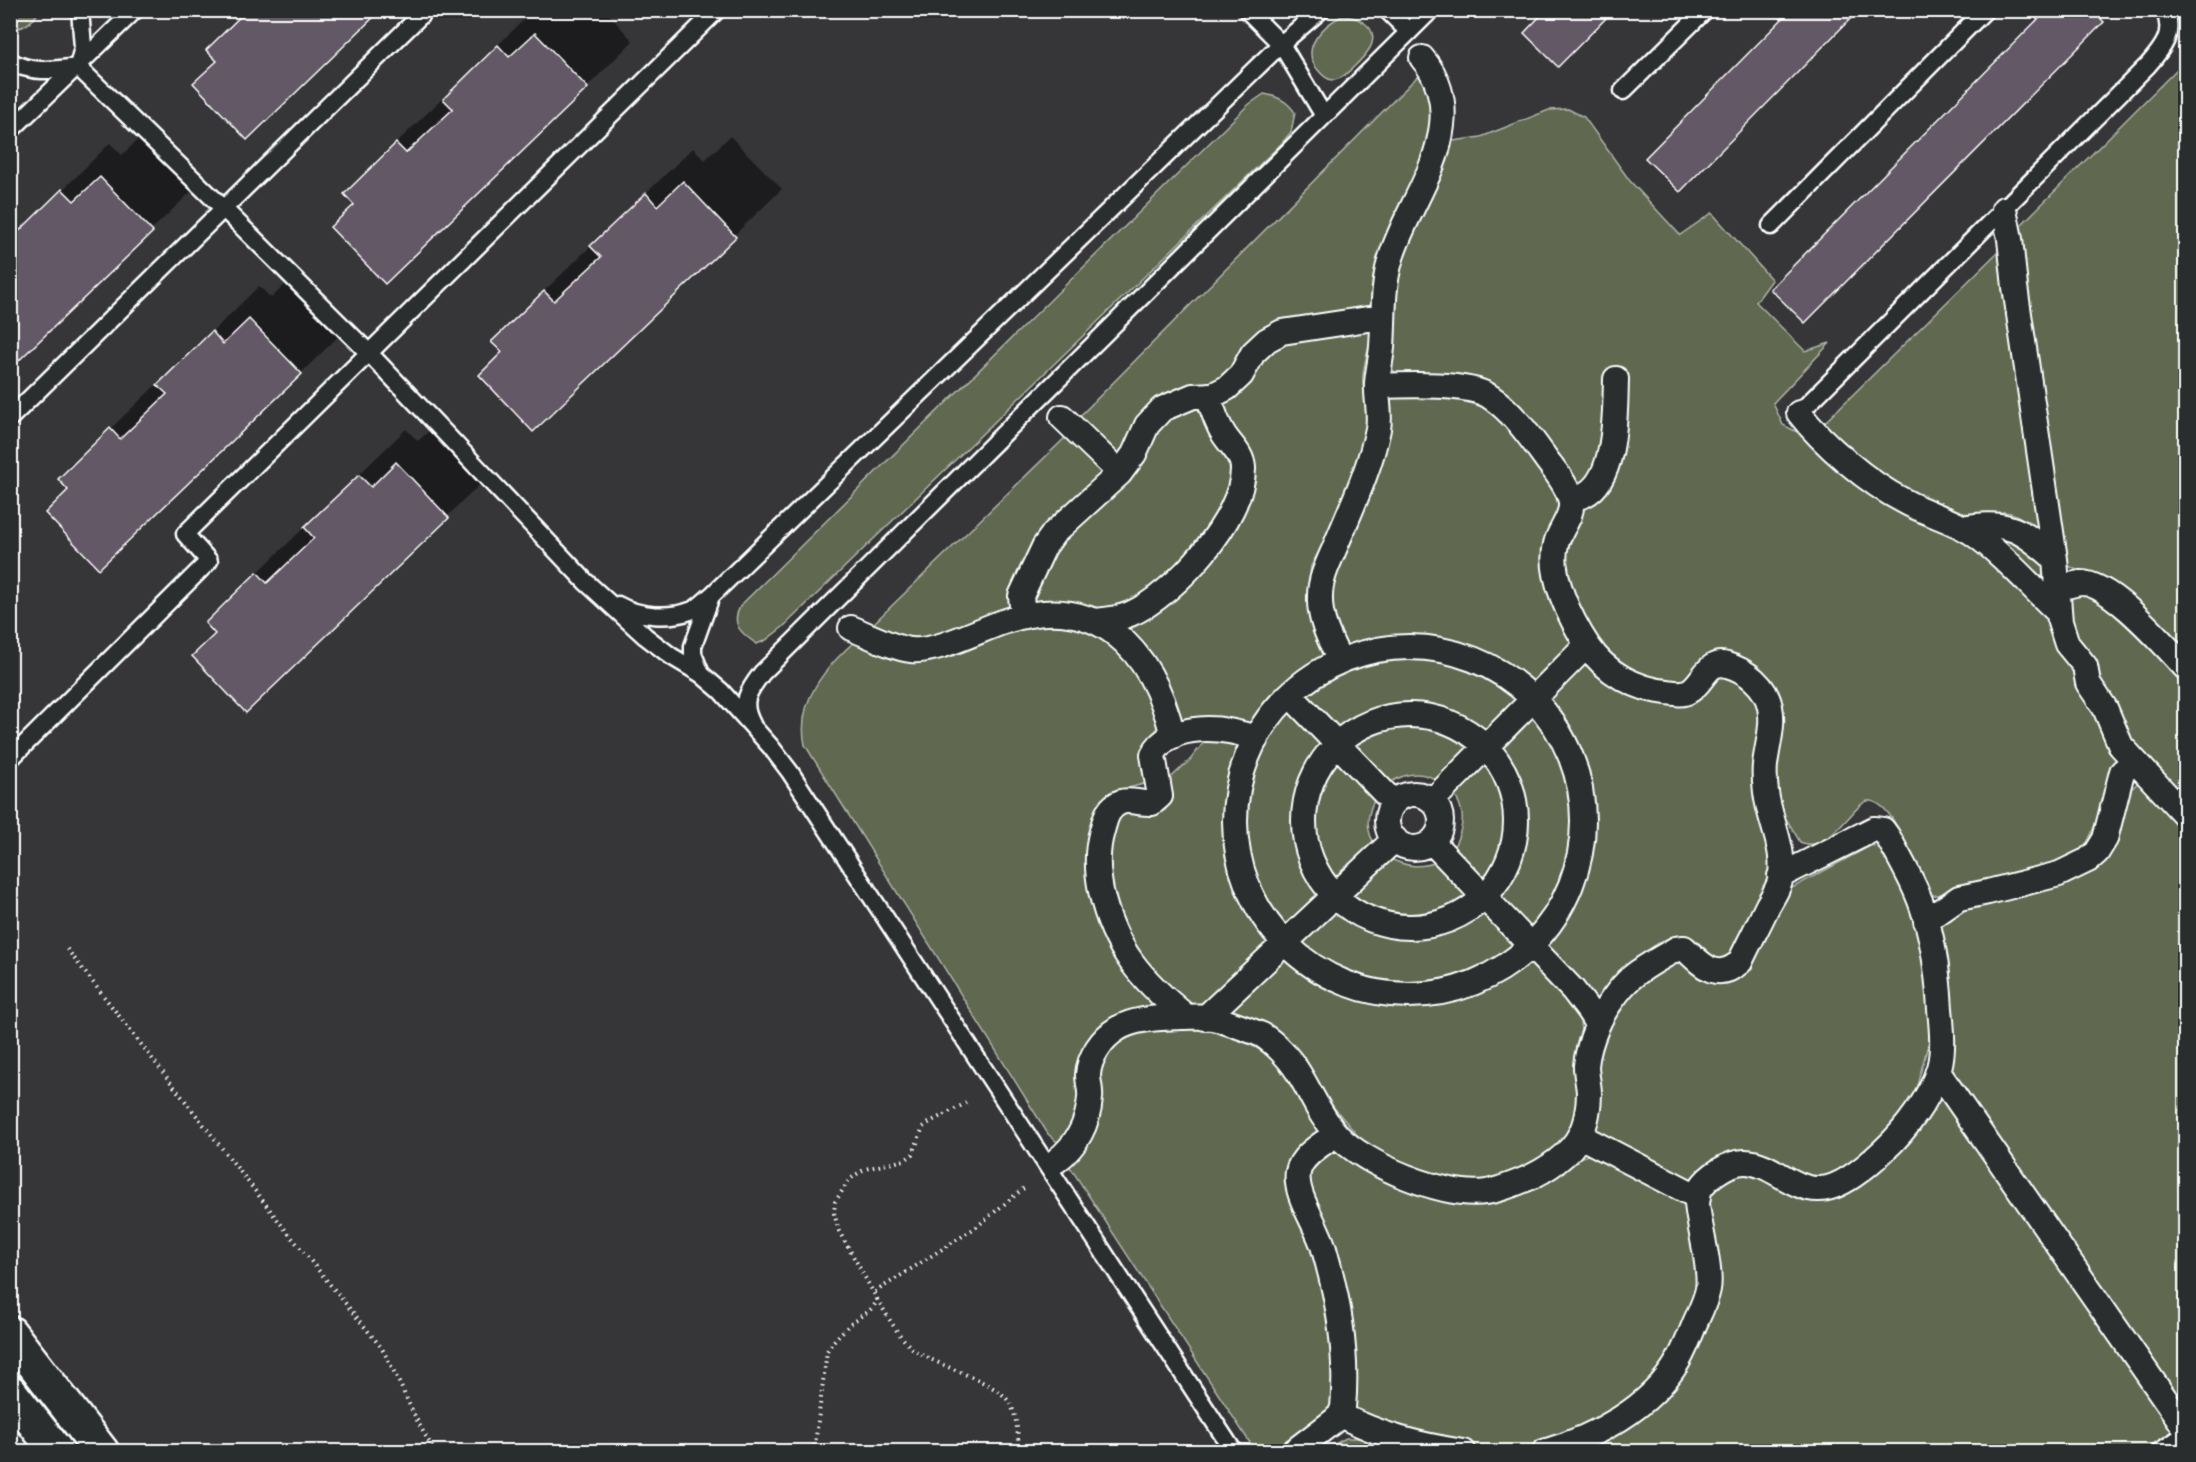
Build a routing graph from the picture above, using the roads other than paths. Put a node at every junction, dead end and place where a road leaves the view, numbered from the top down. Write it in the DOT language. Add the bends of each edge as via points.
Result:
graph roads {
  1 [pos="80,10"];
  2 [pos="135,10"];
  3 [pos="426,10"];
  4 [pos="717,10"];
  5 [pos="1247,10"];
  6 [pos="1321,10"];
  7 [pos="1387,10"];
  8 [pos="1431,10"];
  9 [pos="1705,10"];
  10 [pos="1985,10"];
  11 [pos="2164,10"];
  12 [pos="1409,32"];
  13 [pos="1281,44"];
  14 [pos="1422,58"];
  15 [pos="10,61"];
  16 [pos="78,67"];
  17 [pos="1623,91"];
  18 [pos="1324,116"];
  19 [pos="10,131"];
  20 [pos="223,208"];
  21 [pos="2004,209"];
  22 [pos="1771,226"];
  23 [pos="1381,317"];
  24 [pos="369,353"];
  25 [pos="1616,379"];
  26 [pos="1377,386"];
  27 [pos="1208,395"];
  28 [pos="1799,413"];
  29 [pos="1062,417"];
  30 [pos="10,418"];
  31 [pos="1120,473"];
  32 [pos="1570,498"];
  33 [pos="1963,528"];
  34 [pos="2055,560"];
  35 [pos="586,582"];
  36 [pos="711,596"];
  37 [pos="2058,601"];
  38 [pos="1023,615"];
  39 [pos="1094,621"];
  40 [pos="851,628"];
  41 [pos="1587,645"];
  42 [pos="1340,661"];
  43 [pos="2186,668"];
  44 [pos="701,674"];
  45 [pos="753,686"];
  46 [pos="721,691"];
  47 [pos="1290,695"];
  48 [pos="1534,700"];
  49 [pos="755,729"];
  50 [pos="1173,736"];
  51 [pos="1256,739"];
  52 [pos="1337,744"];
  53 [pos="1486,748"];
  54 [pos="10,759"];
  55 [pos="2135,761"];
  56 [pos="1432,801"];
  57 [pos="1394,803"];
  58 [pos="2186,816"];
  59 [pos="1395,839"];
  60 [pos="1432,842"];
  61 [pos="1780,876"];
  62 [pos="1334,895"];
  63 [pos="1484,896"];
  64 [pos="1926,921"];
  65 [pos="1283,943"];
  66 [pos="1532,946"];
  67 [pos="1196,1017"];
  68 [pos="1597,1024"];
  69 [pos="1938,1072"];
  70 [pos="1336,1134"];
  71 [pos="1580,1137"];
  72 [pos="1056,1161"];
  73 [pos="1698,1197"];
  74 [pos="10,1333"];
  75 [pos="10,1392"];
  76 [pos="1340,1415"];
  77 [pos="2186,1432"];
  78 [pos="57,1452"];
  79 [pos="102,1452"];
  80 [pos="1234,1452"];
  81 [pos="1293,1452"];
  82 [pos="1463,1452"];
  83 [pos="1544,1452"];
  84 [pos="2159,1452"];
  1 -- 16 [label="lane" via="83,46"];
  2 -- 16 [label="lane"];
  3 -- 20 [label="lane"];
  4 -- 24 [label="lane"];
  5 -- 13 [label="lane"];
  6 -- 13 [label="lane"];
  7 -- 12 [label="lane"];
  8 -- 12 [label="lane"];
  9 -- 17 [label="lane"];
  10 -- 22 [label="lane"];
  11 -- 21 [label="lane" via="2168,31 2164,46"];
  12 -- 18 [label="lane"];
  13 -- 18 [label="lane"];
  13 -- 36 [label="lane"];
  14 -- 23 [label="street" via="1437,81 1442,126 1432,165 1389,262"];
  15 -- 16 [label="lane" via="39,70"];
  16 -- 19 [label="lane"];
  16 -- 20 [label="lane"];
  18 -- 45 [label="lane"];
  20 -- 24 [label="lane"];
  20 -- 30 [label="lane"];
  21 -- 28 [label="lane"];
  21 -- 34 [label="street"];
  23 -- 26 [label="street"];
  23 -- 27 [label="street" via="1282,332 1253,353 1241,375 1227,388"];
  24 -- 35 [label="lane"];
  24 -- 54 [label="lane" via="185,534 209,561"];
  25 -- 32 [label="street" via="1613,442 1606,466 1596,485 1585,495"];
  26 -- 32 [label="street" via="1472,389 1489,396 1530,437"];
  26 -- 42 [label="street" via="1380,406 1373,447 1325,570 1320,596 1323,625"];
  27 -- 31 [label="street" via="1193,396 1162,409 1147,425"];
  27 -- 39 [label="street" via="1222,432 1241,457 1243,467 1239,494 1228,519 1200,556 1158,598 1132,614"];
  28 -- 33 [label="street" via="1817,436 1877,484 1903,501"];
  29 -- 31 [label="street"];
  31 -- 38 [label="street" via="1054,533 1044,547 1021,596"];
  32 -- 41 [label="street" via="1570,514 1556,545 1556,576 1564,602"];
  33 -- 34 [label="street" via="1998,524 2008,527 2033,539"];
  33 -- 37 [label="street"];
  34 -- 37 [label="street"];
  35 -- 36 [label="lane" via="637,614 678,614 694,609"];
  35 -- 44 [label="lane" via="645,636"];
  36 -- 44 [label="lane" via="693,646"];
  37 -- 43 [label="street" via="2082,583 2095,587 2129,610"];
  37 -- 55 [label="street" via="2067,644 2085,666 2088,684 2105,708 2121,746"];
  38 -- 39 [label="street" via="1051,612"];
  38 -- 40 [label="street" via="929,649 910,650"];
  39 -- 50 [label="street" via="1119,636 1135,652 1154,683"];
  41 -- 48 [label="street"];
  41 -- 61 [label="street" via="1611,670 1654,691 1688,692 1718,664 1728,664 1757,682 1770,706 1766,792 1779,842"];
  42 -- 47 [label="street" via="1307,679"];
  42 -- 48 [label="street" via="1385,648 1450,650 1485,663 1524,688"];
  44 -- 46 [label="lane"];
  45 -- 46 [label="lane"];
  45 -- 49 [label="lane" via="746,712"];
  46 -- 49 [label="lane"];
  47 -- 51 [label="street" via="1279,704"];
  47 -- 52 [label="street"];
  48 -- 53 [label="street"];
  48 -- 66 [label="street" via="1556,724 1576,766 1584,812 1580,859 1564,903"];
  49 -- 80 [label="lane" via="790,772"];
  50 -- 51 [label="street" via="1210,730 1236,732"];
  50 -- 67 [label="street" via="1160,744 1153,755 1160,790 1156,801 1122,801 1108,812 1100,838 1099,878 1118,943 1149,982"];
  51 -- 65 [label="street" via="1242,769 1235,806 1236,843 1244,879 1260,913"];
  52 -- 53 [label="street" via="1367,724 1398,715 1432,717 1463,728"];
  52 -- 57 [label="street"];
  52 -- 62 [label="street" via="1318,768 1305,799 1304,832 1312,864"];
  53 -- 56 [label="street"];
  53 -- 63 [label="street" via="1510,783 1517,819 1511,856"];
  55 -- 58 [label="street"];
  55 -- 64 [label="street" via="2122,772 2105,839 2088,860 2059,874 1959,898"];
  56 -- 57 [label="street" via="1409,795"];
  56 -- 60 [label="street" via="1441,826"];
  57 -- 59 [label="street" via="1388,827"];
  59 -- 60 [label="street" via="1414,848"];
  59 -- 62 [label="street"];
  60 -- 63 [label="street"];
  61 -- 64 [label="street" via="1875,829 1882,830 1922,904"];
  61 -- 68 [label="street" via="1740,962 1731,970 1712,971 1684,948 1676,949 1631,977"];
  62 -- 63 [label="street" via="1359,915 1394,927 1431,925 1465,912"];
  62 -- 65 [label="street"];
  63 -- 66 [label="street"];
  64 -- 69 [label="street" via="1937,966 1942,1039"];
  65 -- 66 [label="street" via="1320,972 1363,990 1410,996 1456,989 1500,970"];
  65 -- 67 [label="street"];
  66 -- 68 [label="street" via="1573,990"];
  67 -- 70 [label="street" via="1262,1035 1297,1071 1317,1110"];
  67 -- 72 [label="street" via="1135,1023 1117,1028 1105,1039 1089,1065 1091,1095 1082,1133"];
  68 -- 71 [label="street" via="1586,1065 1589,1095"];
  69 -- 73 [label="street" via="1919,1109 1894,1139 1847,1180 1818,1190 1746,1161 1716,1173 1702,1185"];
  69 -- 77 [label="street"];
  70 -- 71 [label="street" via="1356,1151 1399,1174 1437,1188 1464,1192 1487,1192 1529,1178 1564,1155"];
  70 -- 76 [label="street" via="1308,1155 1298,1172 1301,1198 1324,1248 1344,1344 1345,1390"];
  71 -- 73 [label="street"];
  73 -- 83 [label="street" via="1709,1287 1677,1362 1641,1403 1598,1432"];
  74 -- 79 [label="main road"];
  75 -- 78 [label="main road"];
  76 -- 81 [label="street"];
  76 -- 82 [label="street" via="1371,1430"];
  77 -- 84 [label="lane"];
}
